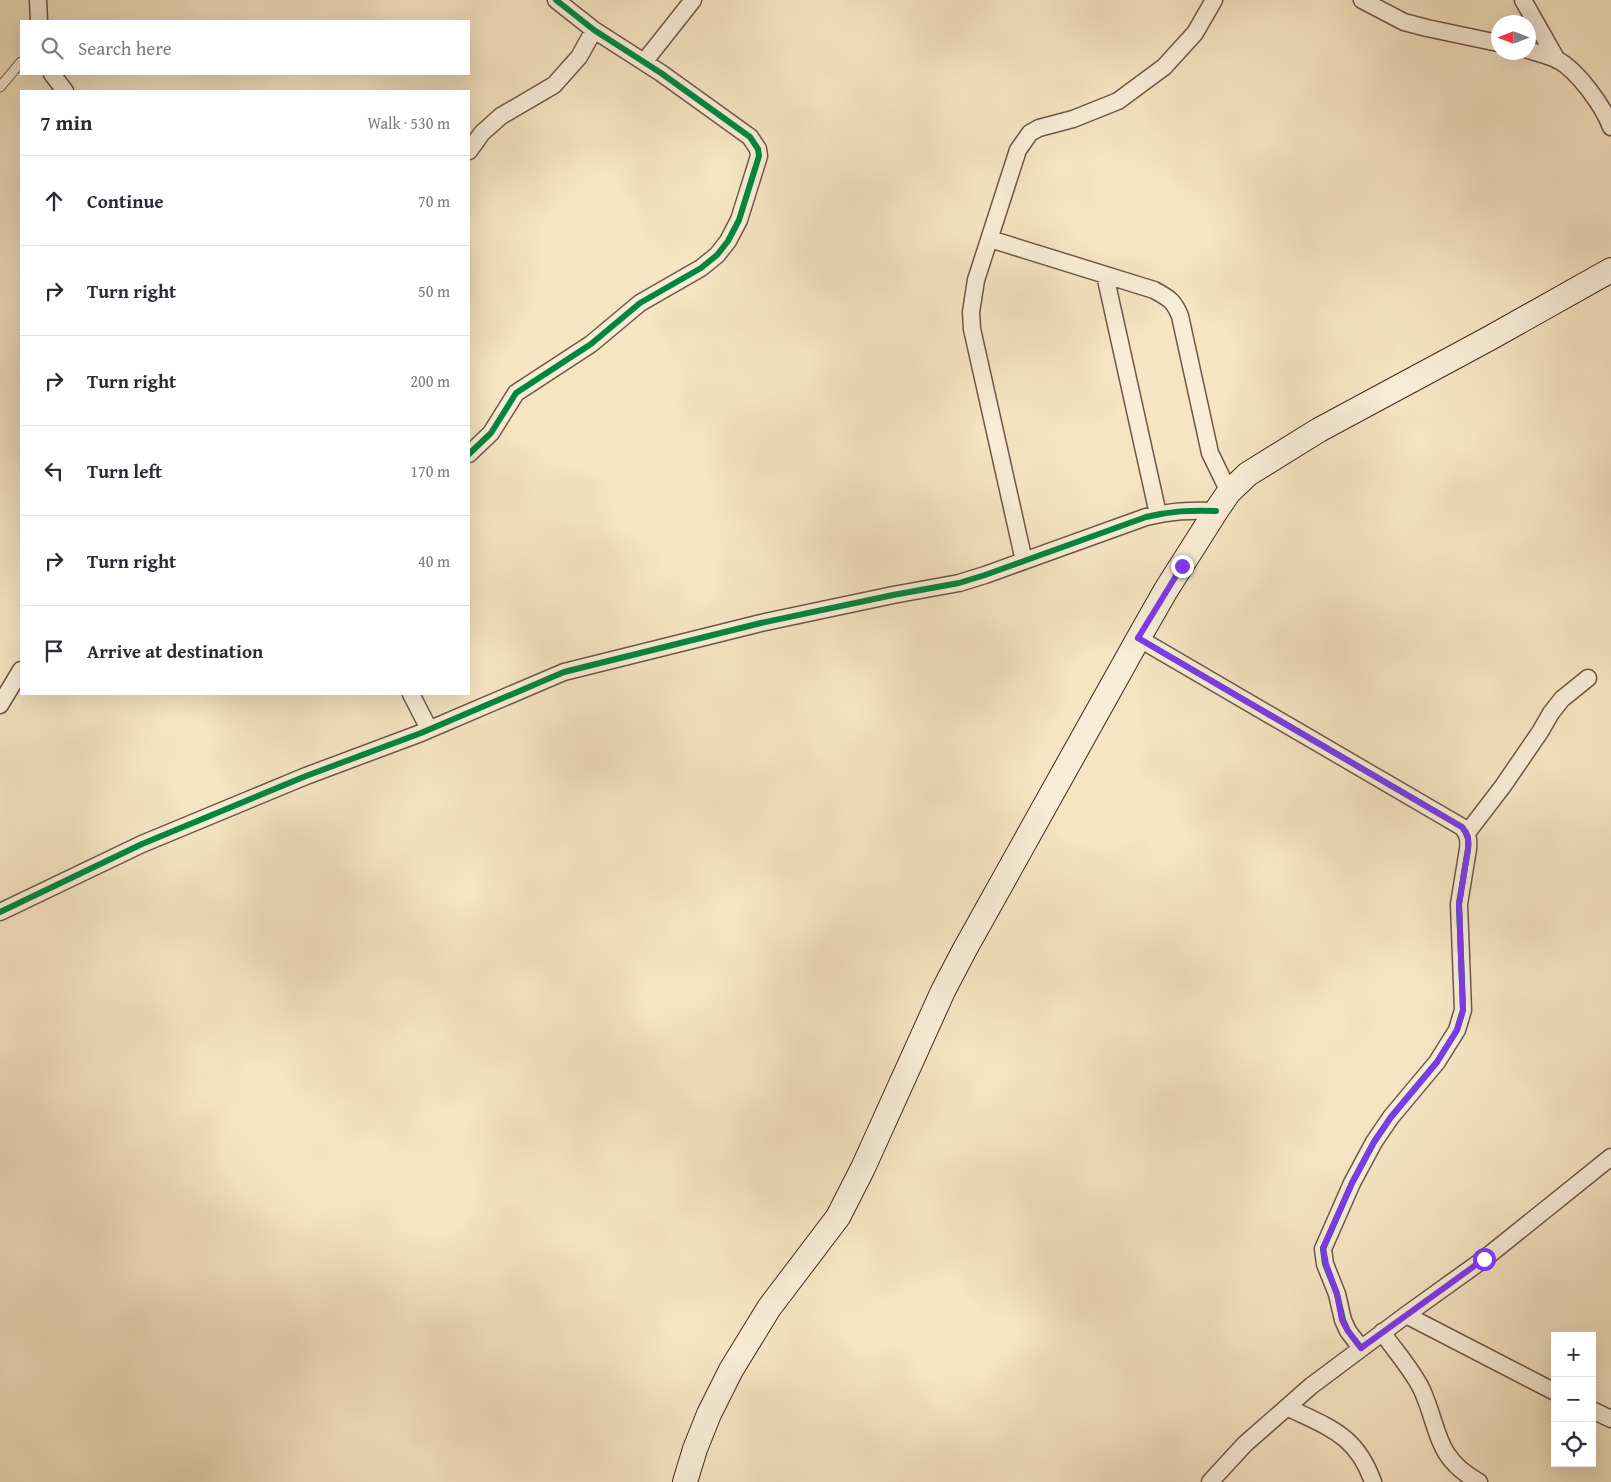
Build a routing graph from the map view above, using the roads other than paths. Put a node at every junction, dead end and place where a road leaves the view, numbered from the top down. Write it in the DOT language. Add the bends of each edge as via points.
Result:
graph roads {
  1 [pos="38,0"];
  2 [pos="556,0"];
  3 [pos="694,0"];
  4 [pos="1214,0"];
  5 [pos="1362,0"];
  6 [pos="1523,0"];
  7 [pos="39,20"];
  8 [pos="594,30"];
  9 [pos="1491,42"];
  10 [pos="1536,53"];
  11 [pos="1557,60"];
  12 [pos="644,62"];
  13 [pos="20,63"];
  14 [pos="53,75"];
  15 [pos="0,87"];
  16 [pos="64,90"];
  17 [pos="1611,127"];
  18 [pos="470,149"];
  19 [pos="990,239"];
  20 [pos="1611,270"];
  21 [pos="1105,275"];
  22 [pos="470,453"];
  23 [pos="1229,492"];
  24 [pos="1216,511"];
  25 [pos="1158,514"];
  26 [pos="1024,561"];
  27 [pos="1138,638"];
  28 [pos="20,672"];
  29 [pos="1588,678"];
  30 [pos="412,695"];
  31 [pos="0,705"];
  32 [pos="429,729"];
  33 [pos="1467,833"];
  34 [pos="0,912"];
  35 [pos="1611,1157"];
  36 [pos="1406,1315"];
  37 [pos="1382,1332"];
  38 [pos="1361,1348"];
  39 [pos="1551,1390"];
  40 [pos="1287,1407"];
  41 [pos="1596,1412"];
  42 [pos="1611,1419"];
  43 [pos="685,1482"];
  44 [pos="1210,1482"];
  45 [pos="1373,1482"];
  46 [pos="1479,1482"];
  1 -- 7 [label="street"];
  2 -- 8 [label="street"];
  3 -- 12 [label="street"];
  4 -- 19 [label="street" via="1195,32 1164,67 1118,101 1030,133 1018,150"];
  5 -- 9 [label="street" via="1404,22"];
  6 -- 11 [label="street"];
  8 -- 12 [label="street"];
  8 -- 18 [label="street" via="579,57 554,85 501,116"];
  10 -- 11 [label="street"];
  11 -- 17 [label="street" via="1592,94"];
  12 -- 22 [label="street" via="755,142 759,156 739,220 717,256 640,303 591,344 516,392 491,433"];
  13 -- 15 [label="lane"];
  14 -- 16 [label="street"];
  19 -- 21 [label="street"];
  19 -- 26 [label="street" via="972,297 972,329"];
  20 -- 23 [label="main road" via="1319,430 1248,474"];
  21 -- 23 [label="street" via="1154,290 1175,304 1210,453"];
  21 -- 25 [label="street"];
  23 -- 24 [label="main road"];
  24 -- 25 [label="street"];
  24 -- 27 [label="main road"];
  25 -- 26 [label="street"];
  26 -- 32 [label="street" via="959,583 761,623 564,672"];
  27 -- 33 [label="street" via="1462,827"];
  27 -- 43 [label="main road" via="943,991 838,1217 769,1308 731,1370 709,1414"];
  28 -- 31 [label="street"];
  29 -- 33 [label="street" via="1562,699 1551,713 1503,786"];
  30 -- 32 [label="street"];
  32 -- 34 [label="street" via="142,844"];
  33 -- 38 [label="street" via="1468,849 1459,904 1463,1010 1457,1030 1437,1062 1374,1142 1323,1248 1342,1320"];
  35 -- 36 [label="street" via="1484,1259"];
  36 -- 37 [label="street"];
  36 -- 39 [label="street"];
  37 -- 38 [label="street"];
  37 -- 46 [label="street" via="1422,1389 1440,1444 1453,1463"];
  38 -- 40 [label="street"];
  40 -- 44 [label="street" via="1245,1444"];
  40 -- 45 [label="street" via="1344,1436 1358,1451"];
  41 -- 42 [label="street"];
}
